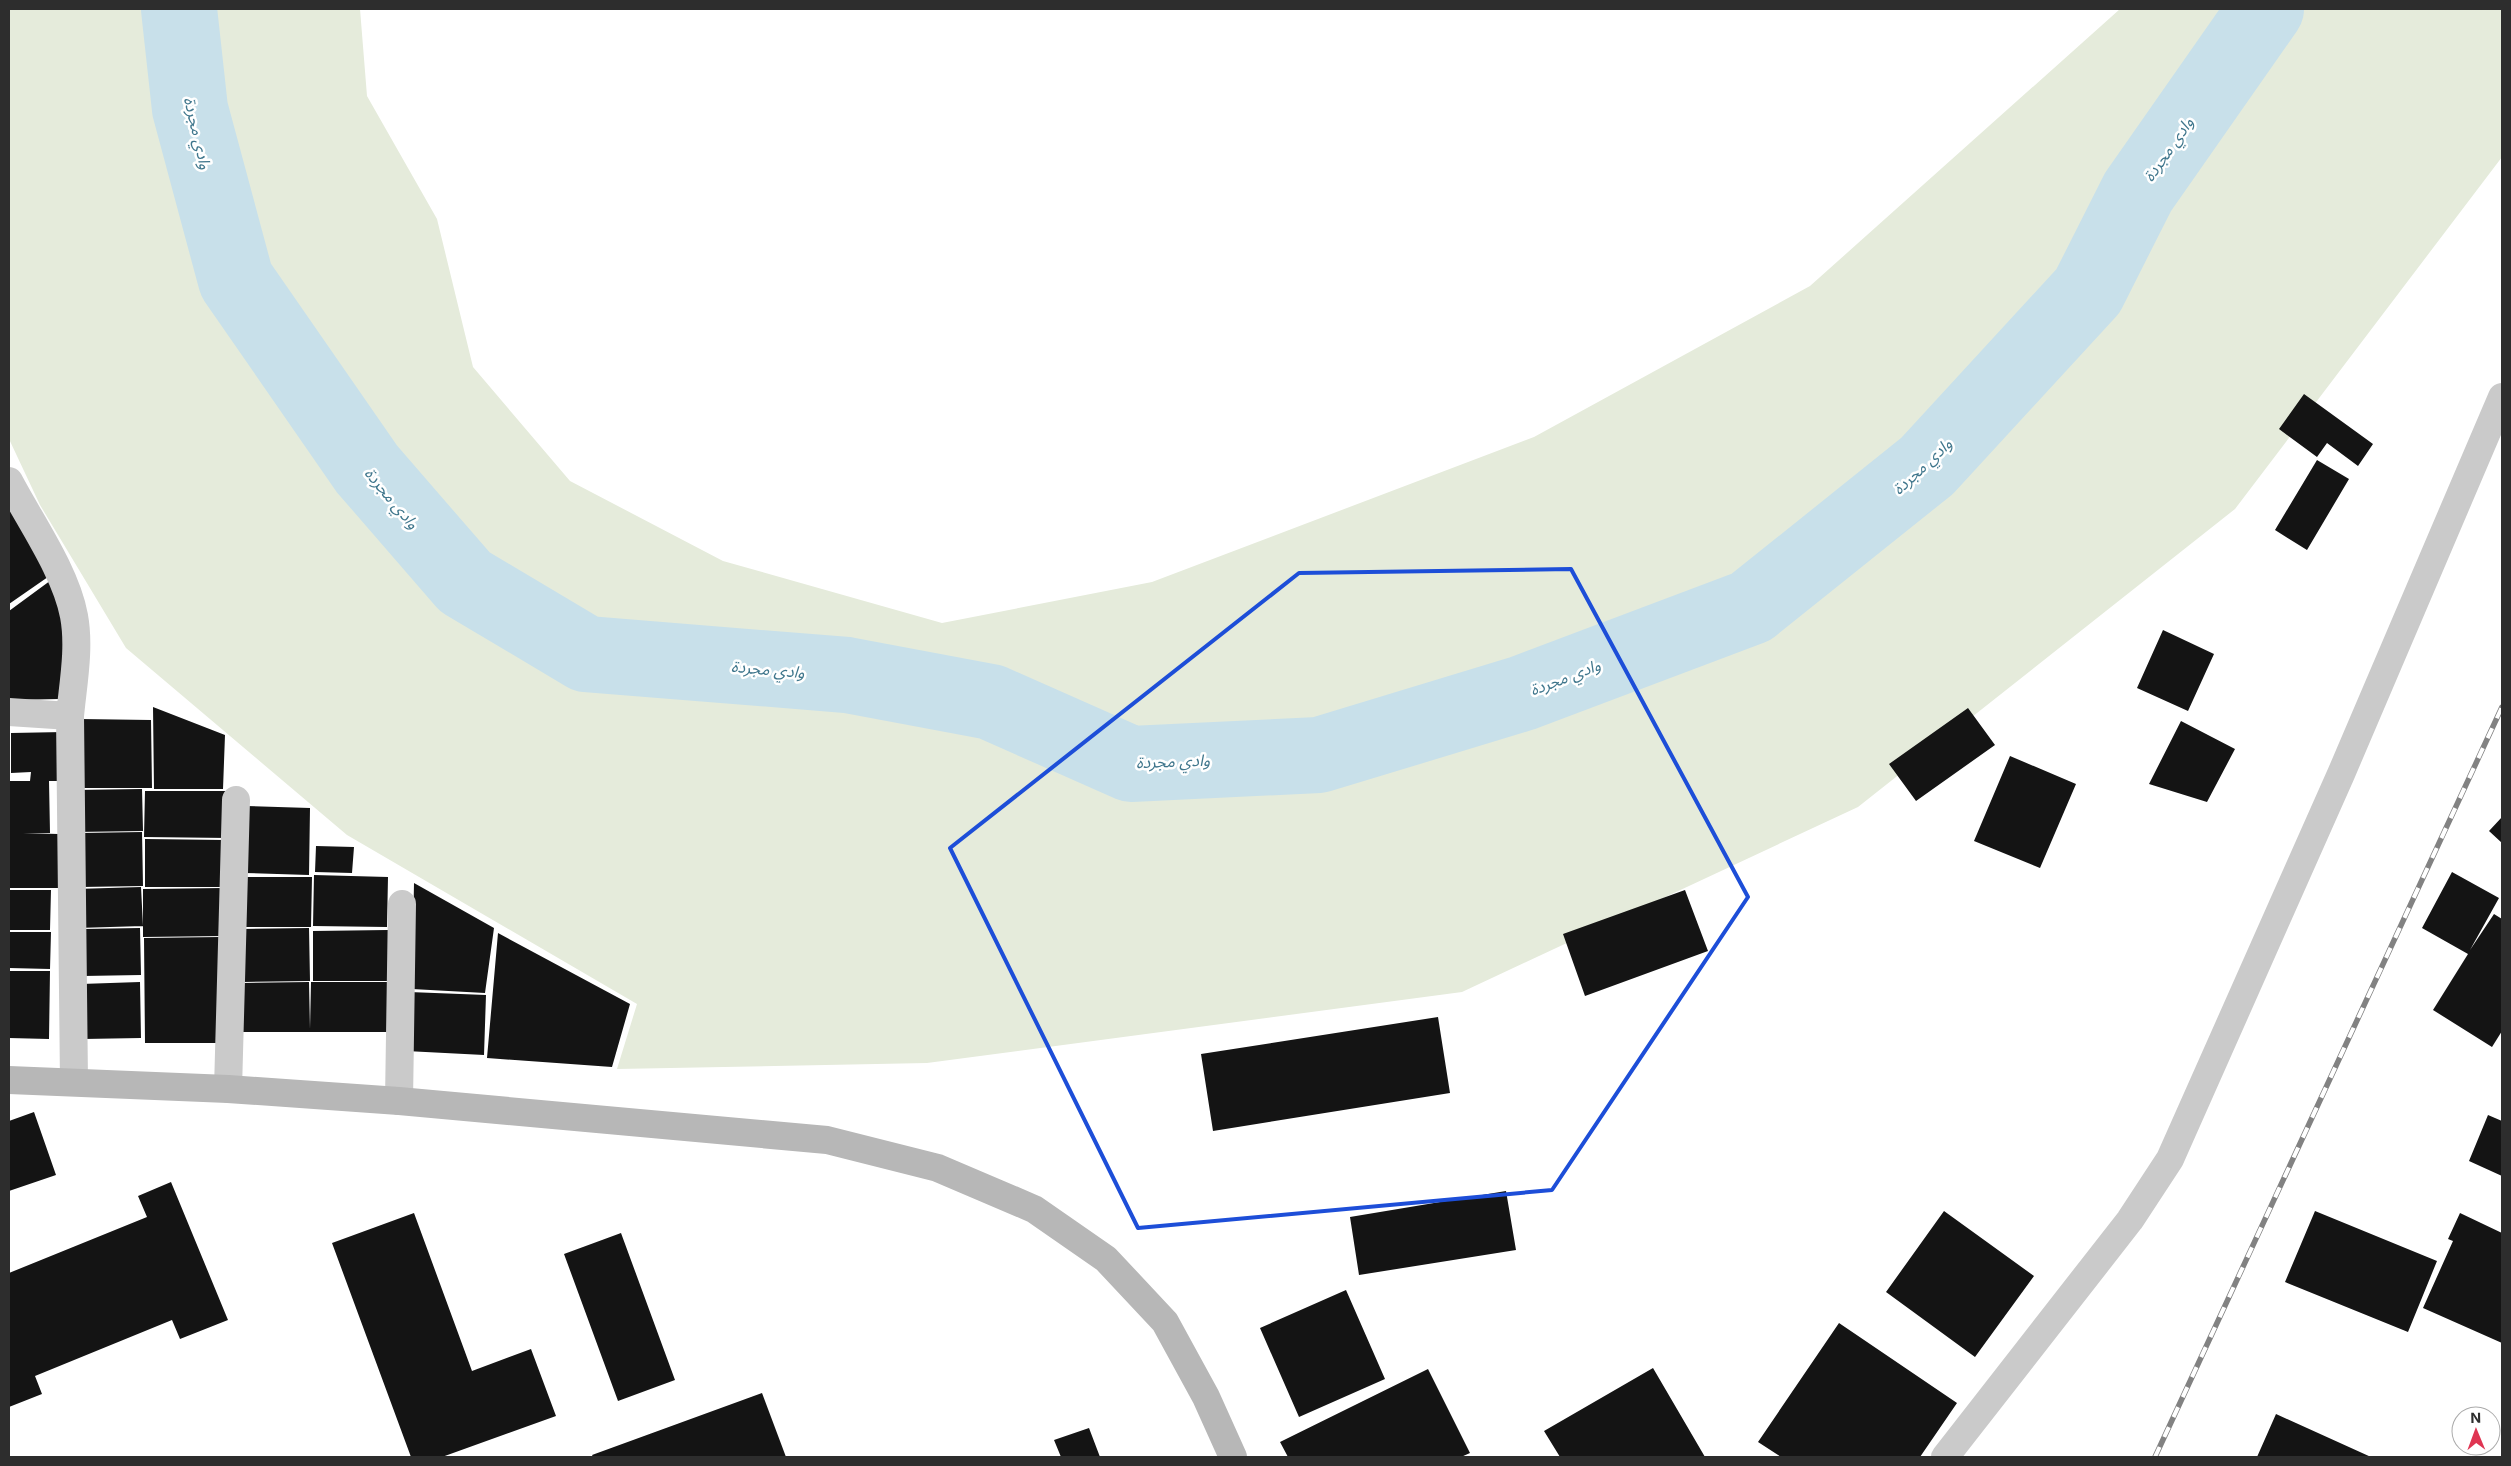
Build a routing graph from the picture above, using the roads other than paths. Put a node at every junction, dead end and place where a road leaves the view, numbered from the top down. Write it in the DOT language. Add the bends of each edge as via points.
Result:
graph roads {
  1 [pos="2502,397"];
  2 [pos="9,481"];
  3 [pos="9,712"];
  4 [pos="70,716"];
  5 [pos="236,800"];
  6 [pos="402,904"];
  7 [pos="9,1080"];
  8 [pos="74,1082"];
  9 [pos="228,1089"];
  10 [pos="399,1100"];
  11 [pos="1233,1457"];
  12 [pos="1945,1457"];
  1 -- 12 [label="street" via="2337,783 2170,1159 2130,1220"];
  2 -- 4 [label="street" via="65,586 74,617 75,658"];
  3 -- 4 [label="street"];
  4 -- 8 [label="street"];
  5 -- 9 [label="street"];
  6 -- 10 [label="street"];
  7 -- 8 [label="street"];
  8 -- 9 [label="street"];
  9 -- 10 [label="street"];
  10 -- 11 [label="street" via="827,1140 938,1168 1034,1209 1106,1259 1165,1322 1206,1396"];
}
